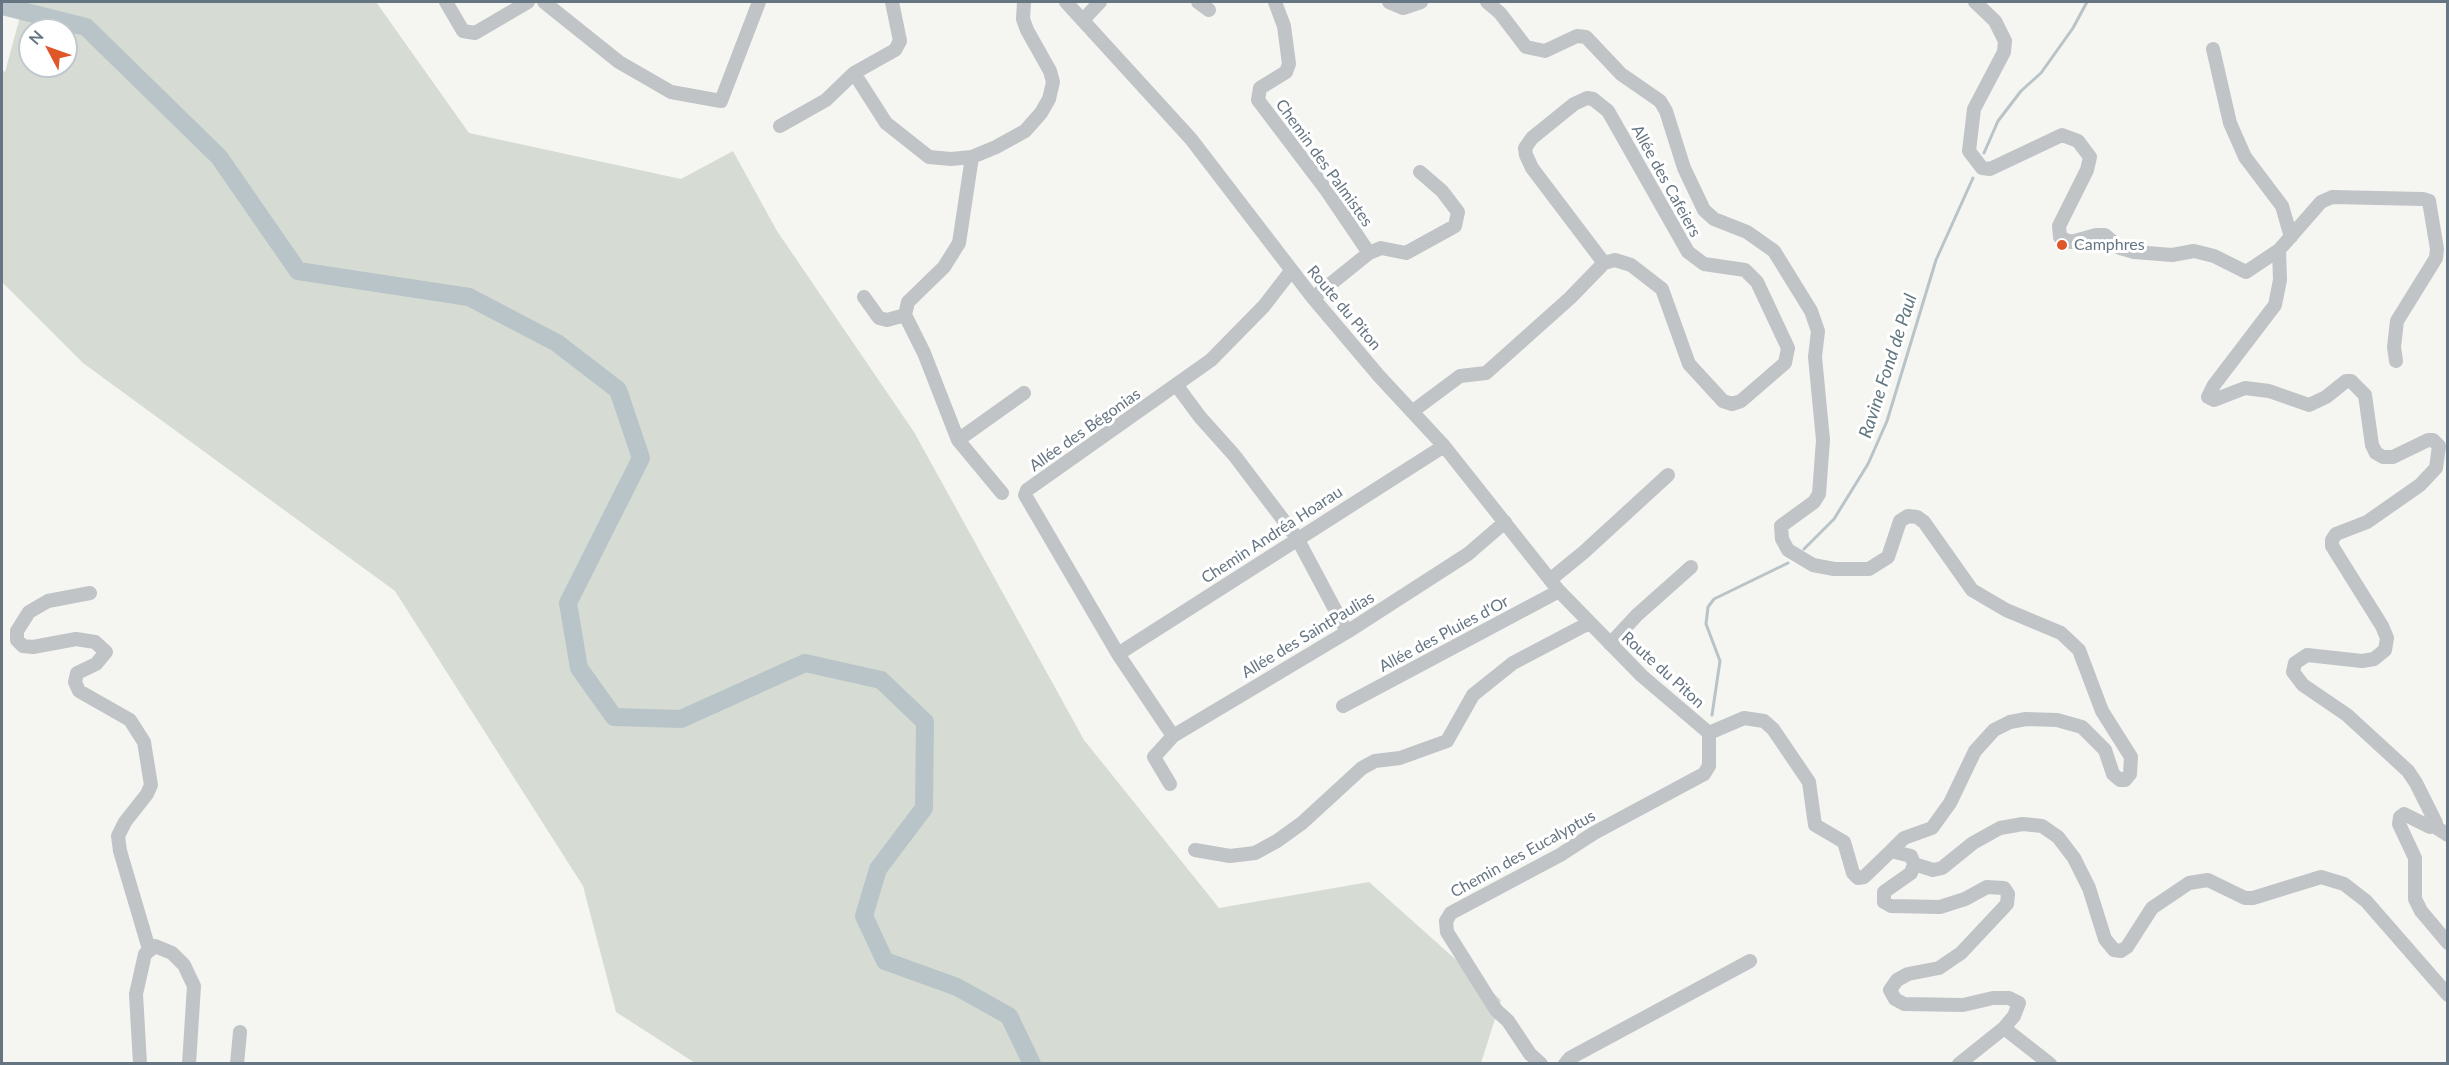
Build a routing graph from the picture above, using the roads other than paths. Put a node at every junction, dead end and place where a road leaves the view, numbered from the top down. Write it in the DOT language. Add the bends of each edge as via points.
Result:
graph roads {
  1 [pos="446,2"];
  2 [pos="528,2"];
  3 [pos="544,2"];
  4 [pos="759,2"];
  5 [pos="892,2"];
  6 [pos="1024,2"];
  7 [pos="1066,2"];
  8 [pos="1100,2"];
  9 [pos="1275,2"];
  10 [pos="1389,2"];
  11 [pos="1421,2"];
  12 [pos="1487,2"];
  13 [pos="1975,2"];
  14 [pos="1083,20"];
  15 [pos="2213,49"];
  16 [pos="854,73"];
  17 [pos="780,126"];
  18 [pos="972,157"];
  19 [pos="1420,172"];
  20 [pos="2291,237"];
  21 [pos="2279,250"];
  22 [pos="1368,253"];
  23 [pos="1604,263"];
  24 [pos="1291,271"];
  25 [pos="864,297"];
  26 [pos="1313,298"];
  27 [pos="905,315"];
  28 [pos="2396,361"];
  29 [pos="1178,386"];
  30 [pos="1024,393"];
  31 [pos="1413,411"];
  32 [pos="958,440"];
  33 [pos="1444,446"];
  34 [pos="1668,475"];
  35 [pos="1002,493"];
  36 [pos="1505,522"];
  37 [pos="1297,538"];
  38 [pos="1691,567"];
  39 [pos="1551,579"];
  40 [pos="1560,591"];
  41 [pos="90,593"];
  42 [pos="1589,623"];
  43 [pos="1347,632"];
  44 [pos="1610,644"];
  45 [pos="1118,654"];
  46 [pos="1344,706"];
  47 [pos="1709,733"];
  48 [pos="1173,736"];
  49 [pos="1170,784"];
  50 [pos="2434,826"];
  51 [pos="2448,835"];
  52 [pos="1195,850"];
  53 [pos="1891,851"];
  54 [pos="1914,864"];
  55 [pos="2448,943"];
  56 [pos="149,949"];
  57 [pos="1750,961"];
  58 [pos="2448,995"];
  59 [pos="2004,1028"];
  60 [pos="240,1032"];
  61 [pos="140,1064"];
  62 [pos="189,1064"];
  63 [pos="237,1064"];
  64 [pos="1541,1064"];
  65 [pos="1565,1064"];
  66 [pos="1959,1064"];
  67 [pos="2050,1064"];
  1 -- 2 [label="street" via="463,31 475,33"];
  3 -- 4 [label="street" via="619,62 671,92 721,101"];
  5 -- 16 [label="street" via="900,41 895,50"];
  6 -- 18 [label="street" via="1023,19 1053,82 1049,99 1025,131"];
  7 -- 14 [label="street, Route du Piton"];
  8 -- 14 [label="street"];
  9 -- 22 [label="street, Chemin des Palmistes" via="1284,26 1289,64 1286,72 1260,88 1258,100"];
  10 -- 11 [label="street" via="1402,8"];
  12 -- 53 [label="street" via="1526,47 1545,51 1577,36 1586,37 1621,74 1660,101 1704,210 1774,250 1811,311 1818,332 1815,357 1823,440 1820,483 1817,499 1781,526 1788,550 1814,565 1869,569 1888,557 1900,521 1908,516 1917,517 1972,590 2006,610 2061,633 2079,650 2102,711 2131,757 2130,774 2126,780 2120,780 2113,774 2105,750 2082,728 2057,720 2010,722 1994,730 1975,751 1950,803 1932,828 1904,838"];
  13 -- 21 [label="street" via="1995,21 2005,41 2004,52 1974,109 1969,151 1982,168 1990,169 2062,135 2078,141 2086,149 2089,164 2059,226 2060,237 2072,242 2104,235 2120,248 2134,252 2172,255 2194,251 2246,272"];
  14 -- 24 [label="street, Route du Piton" via="1191,139"];
  15 -- 20 [label="street" via="2230,123 2245,157 2282,206"];
  16 -- 17 [label="street" via="826,100"];
  16 -- 18 [label="street" via="875,109 911,145 929,157"];
  18 -- 27 [label="street" via="959,243 944,267 908,302"];
  19 -- 22 [label="street, Chemin des Palmistes" via="1442,190 1458,212 1455,226 1406,253 1381,248"];
  20 -- 21 [label="street"];
  20 -- 28 [label="street" via="2322,202 2332,197 2429,201 2436,258 2397,321"];
  21 -- 50 [label="street" via="2280,280 2275,305 2208,397 2214,400 2245,388 2269,391 2309,405 2351,381 2365,395 2376,453 2393,458 2428,440 2437,442 2438,463 2420,486 2367,522 2336,534 2332,540 2332,546 2382,626 2387,638 2385,651 2362,661 2307,655 2293,669 2299,682 2347,715 2408,771 2435,817"];
  22 -- 26 [label="street, Chemin des Palmistes"];
  23 -- 23 [label="street, Allée des Cafeiers" via="1624,262 1658,285 1689,364 1723,401 1741,401 1785,363 1788,348 1757,282 1744,270 1704,264 1688,252 1612,117 1598,102 1587,98 1532,138 1526,154 1532,168"];
  23 -- 31 [label="street" via="1486,373 1460,376"];
  24 -- 26 [label="street, Route du Piton"];
  24 -- 29 [label="street, Allée des Bégonias" via="1264,306 1219,352"];
  25 -- 27 [label="street" via="879,318"];
  26 -- 31 [label="street, Route du Piton"];
  27 -- 32 [label="street"];
  29 -- 37 [label="street"];
  29 -- 45 [label="street, Allée des Bégonias" via="1025,495"];
  30 -- 32 [label="street"];
  31 -- 33 [label="street, Route du Piton"];
  32 -- 35 [label="street"];
  33 -- 36 [label="street, Route du Piton"];
  33 -- 37 [label="street, Chemin Andréa Hoarau"];
  34 -- 39 [label="street"];
  36 -- 39 [label="street, Route du Piton"];
  36 -- 43 [label="street, Allée des SaintPaulias" via="1468,554"];
  37 -- 43 [label="street"];
  37 -- 45 [label="street, Chemin Andréa Hoarau"];
  38 -- 44 [label="street"];
  39 -- 40 [label="street, Route du Piton"];
  40 -- 42 [label="street, Route du Piton"];
  40 -- 46 [label="street, Allée des Pluies d'Or"];
  41 -- 56 [label="street" via="48,601 29,612 17,630 17,640 23,646 33,647 76,639 95,642 106,652 96,664 76,673 75,682 79,691 130,720 144,742 151,785 118,836"];
  42 -- 44 [label="street, Route du Piton"];
  42 -- 52 [label="street" via="1514,663 1473,695 1447,741 1362,768 1302,823 1255,854 1230,856"];
  43 -- 48 [label="street, Allée des SaintPaulias"];
  44 -- 47 [label="street, Route du Piton" via="1670,703"];
  45 -- 48 [label="street, Allée des Bégonias"];
  47 -- 53 [label="street" via="1744,718 1764,721 1773,729 1809,782 1815,825 1844,842 1858,878 1864,877"];
  47 -- 64 [label="street, Chemin des Eucalyptus" via="1709,766 1704,774 1451,913 1446,921 1447,932 1496,1010"];
  48 -- 49 [label="street, Allée des SaintPaulias" via="1154,757"];
  50 -- 51 [label="street"];
  50 -- 55 [label="street" via="2408,815 2400,817 2415,858 2415,899"];
  53 -- 54 [label="street" via="1911,856"];
  54 -- 58 [label="street" via="1933,870 1942,868 2000,828 2042,826 2058,837 2074,858 2089,888 2105,939 2114,950 2121,951 2152,908 2189,883 2208,880 2242,897 2253,898 2321,877 2344,884 2366,901"];
  54 -- 59 [label="street" via="1903,880 1884,892 1884,902 1891,906 1940,907 1997,886 2008,894 2007,904 1950,962 1897,980 1890,990 1894,999 1904,1004 1963,1005 2009,998 2019,1004"];
  56 -- 61 [label="street" via="135,1008"];
  56 -- 62 [label="street" via="155,946 172,954 192,980"];
  57 -- 65 [label="street"];
  59 -- 66 [label="street"];
  59 -- 67 [label="street"];
  60 -- 63 [label="street"];
}
